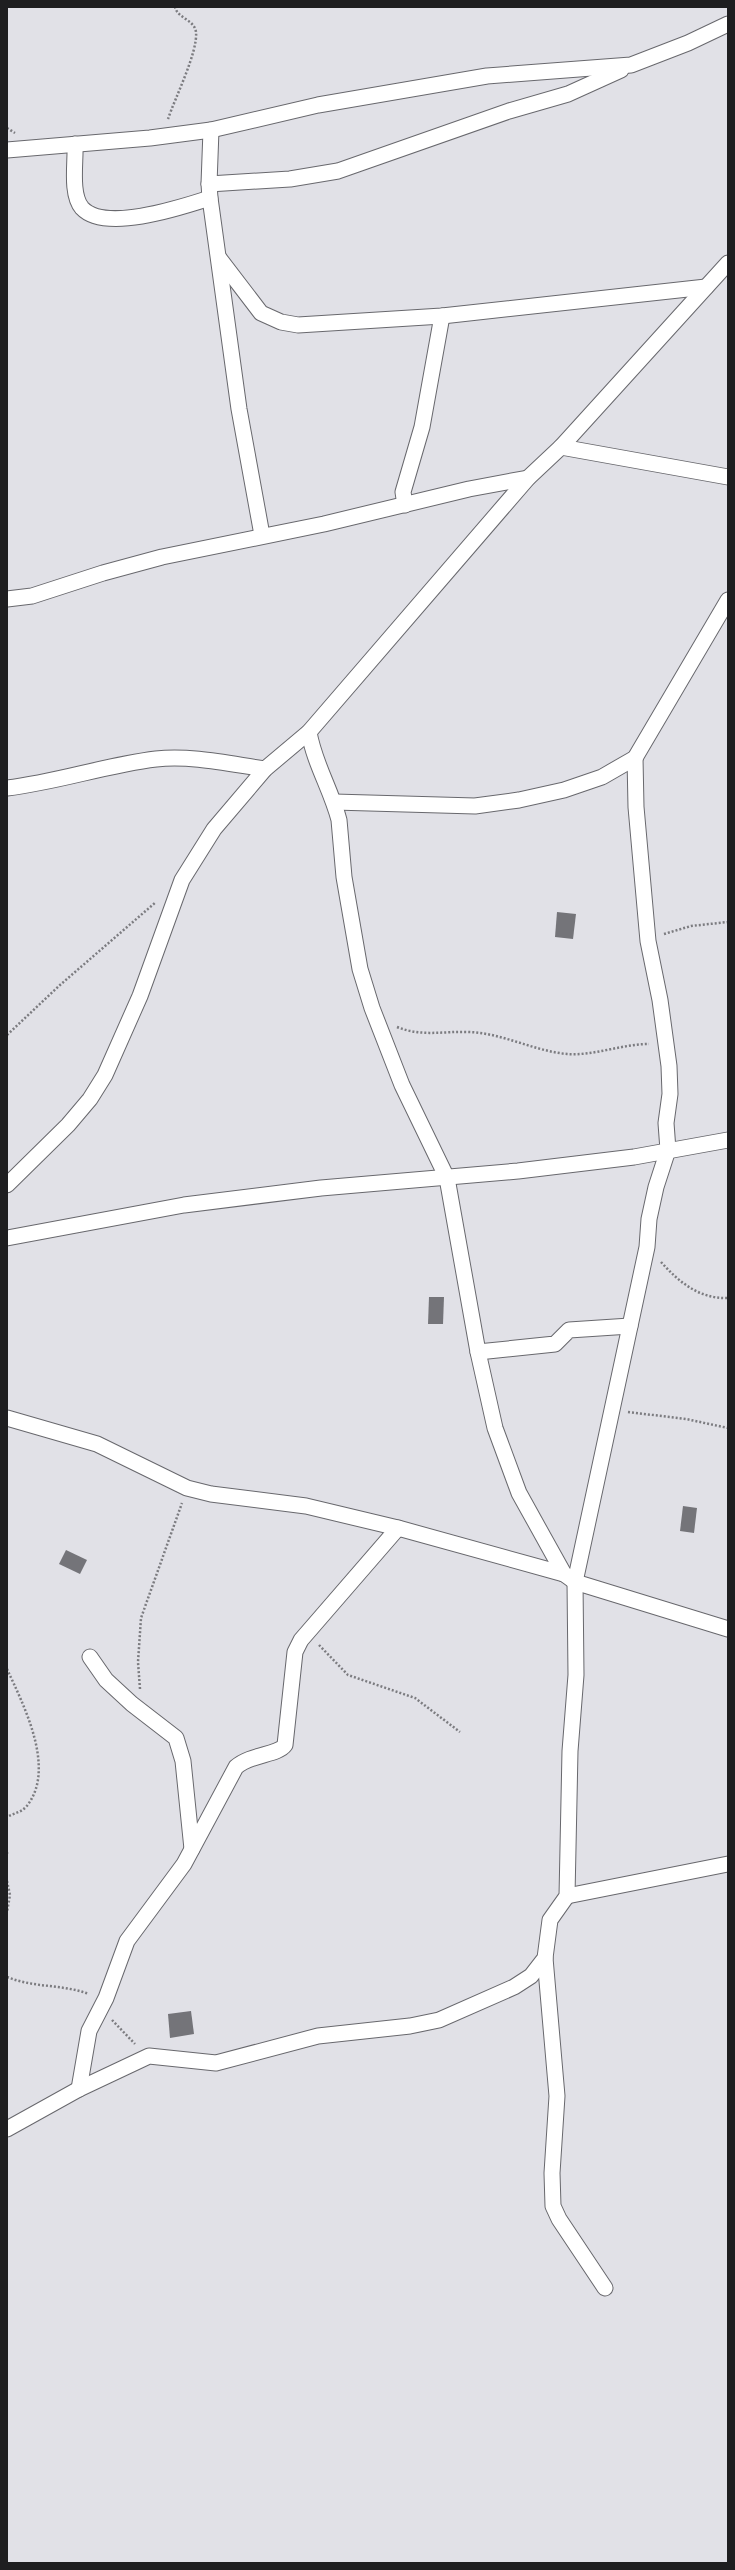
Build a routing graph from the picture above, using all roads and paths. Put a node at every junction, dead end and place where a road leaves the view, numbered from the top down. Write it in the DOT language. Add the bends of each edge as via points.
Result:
graph roads {
  1 [pos="175,7"];
  2 [pos="728,24"];
  3 [pos="631,65"];
  4 [pos="211,130"];
  5 [pos="162,136"];
  6 [pos="76,144"];
  7 [pos="7,150"];
  8 [pos="210,191"];
  9 [pos="219,258"];
  10 [pos="728,263"];
  11 [pos="706,287"];
  12 [pos="442,316"];
  13 [pos="561,447"];
  14 [pos="728,477"];
  15 [pos="528,478"];
  16 [pos="405,505"];
  17 [pos="262,535"];
  18 [pos="7,600"];
  19 [pos="728,600"];
  20 [pos="309,732"];
  21 [pos="635,758"];
  22 [pos="265,769"];
  23 [pos="7,788"];
  24 [pos="334,802"];
  25 [pos="159,900"];
  26 [pos="728,922"];
  27 [pos="648,941"];
  28 [pos="372,1008"];
  29 [pos="7,1035"];
  30 [pos="665,1044"];
  31 [pos="728,1140"];
  32 [pos="668,1150"];
  33 [pos="447,1178"];
  34 [pos="7,1185"];
  35 [pos="7,1238"];
  36 [pos="647,1247"];
  37 [pos="728,1298"];
  38 [pos="630,1326"];
  39 [pos="478,1352"];
  40 [pos="612,1414"];
  41 [pos="7,1418"];
  42 [pos="728,1428"];
  43 [pos="187,1488"];
  44 [pos="398,1528"];
  45 [pos="570,1578"];
  46 [pos="310,1629"];
  47 [pos="728,1629"];
  48 [pos="90,1657"];
  49 [pos="7,1669"];
  50 [pos="143,1696"];
  51 [pos="460,1732"];
  52 [pos="7,1817"];
  53 [pos="192,1849"];
  54 [pos="7,1852"];
  55 [pos="7,1856"];
  56 [pos="728,1864"];
  57 [pos="7,1881"];
  58 [pos="567,1896"];
  59 [pos="7,1912"];
  60 [pos="544,1958"];
  61 [pos="7,1977"];
  62 [pos="106,1998"];
  63 [pos="149,2056"];
  64 [pos="79,2089"];
  65 [pos="7,2129"];
  66 [pos="605,2288"];
  1 -- 5 [label="path" via="180,15 193,25 196,32 195,42"];
  2 -- 3 [label="street"];
  3 -- 4 [label="street" via="486,76 318,105"];
  3 -- 8 [label="street" via="568,94 508,111 338,171"];
  4 -- 5 [label="street"];
  4 -- 8 [label="street"];
  5 -- 6 [label="street"];
  6 -- 7 [label="street"];
  6 -- 8 [label="street" via="76,193 82,207 95,215 113,218 175,209"];
  8 -- 9 [label="street"];
  9 -- 12 [label="street" via="252,305 261,313 281,322 298,325"];
  9 -- 17 [label="street" via="239,409"];
  10 -- 11 [label="street"];
  11 -- 12 [label="street"];
  11 -- 13 [label="street"];
  12 -- 16 [label="street" via="422,427 403,492"];
  13 -- 14 [label="street"];
  13 -- 15 [label="street"];
  15 -- 16 [label="street"];
  15 -- 20 [label="street"];
  16 -- 17 [label="street"];
  17 -- 18 [label="street" via="103,572 32,596"];
  19 -- 21 [label="street"];
  20 -- 22 [label="street"];
  20 -- 24 [label="street" via="312,750"];
  21 -- 24 [label="street" via="582,785 519,800 475,806"];
  21 -- 27 [label="street" via="636,807"];
  22 -- 23 [label="street" via="186,759 157,759 65,779"];
  22 -- 34 [label="street" via="214,829 182,880 140,996 105,1075 90,1099 68,1125"];
  24 -- 28 [label="street" via="352,930"];
  25 -- 29 [label="path" via="60,985"];
  26 -- 27 [label="path" via="691,926"];
  27 -- 30 [label="street"];
  28 -- 30 [label="path" via="397,1027 414,1033 474,1032 568,1054 630,1045"];
  28 -- 33 [label="street" via="402,1085"];
  30 -- 32 [label="street" via="669,1087 666,1123"];
  31 -- 32 [label="street"];
  32 -- 33 [label="street" via="634,1157"];
  32 -- 36 [label="street" via="649,1219"];
  33 -- 35 [label="street" via="321,1188 184,1205"];
  33 -- 39 [label="street"];
  36 -- 37 [label="path" via="678,1280 694,1291"];
  36 -- 38 [label="street"];
  38 -- 39 [label="street" via="573,1329 565,1331 556,1344"];
  38 -- 40 [label="street"];
  39 -- 45 [label="street" via="495,1428 516,1486"];
  40 -- 42 [label="path" via="624,1412 686,1419"];
  40 -- 45 [label="street"];
  41 -- 43 [label="street" via="97,1444"];
  43 -- 44 [label="street" via="211,1494 306,1506"];
  43 -- 50 [label="path" via="141,1618 138,1662"];
  44 -- 45 [label="street"];
  44 -- 46 [label="street"];
  45 -- 47 [label="street"];
  45 -- 58 [label="street" via="576,1675 570,1751"];
  46 -- 51 [label="path" via="319,1646 348,1675 415,1698"];
  46 -- 53 [label="street" via="295,1652 285,1745 277,1751 244,1760 236,1766"];
  48 -- 53 [label="street" via="106,1680 176,1738 183,1761"];
  49 -- 52 [label="path" via="28,1715 38,1764 38,1783 26,1806 17,1814"];
  53 -- 62 [label="street" via="176,1876 127,1941"];
  54 -- 55 [label="path"];
  56 -- 58 [label="street"];
  57 -- 59 [label="path" via="10,1895"];
  58 -- 60 [label="street" via="550,1920"];
  60 -- 63 [label="street" via="531,1976 514,1987 439,2020 410,2026 318,2036 216,2063"];
  60 -- 66 [label="street" via="557,2096 552,2173 553,2206"];
  61 -- 62 [label="path" via="23,1984 62,1987"];
  62 -- 63 [label="path" via="107,2013 119,2029"];
  62 -- 64 [label="street" via="89,2031"];
  63 -- 64 [label="street"];
  64 -- 65 [label="street"];
}
